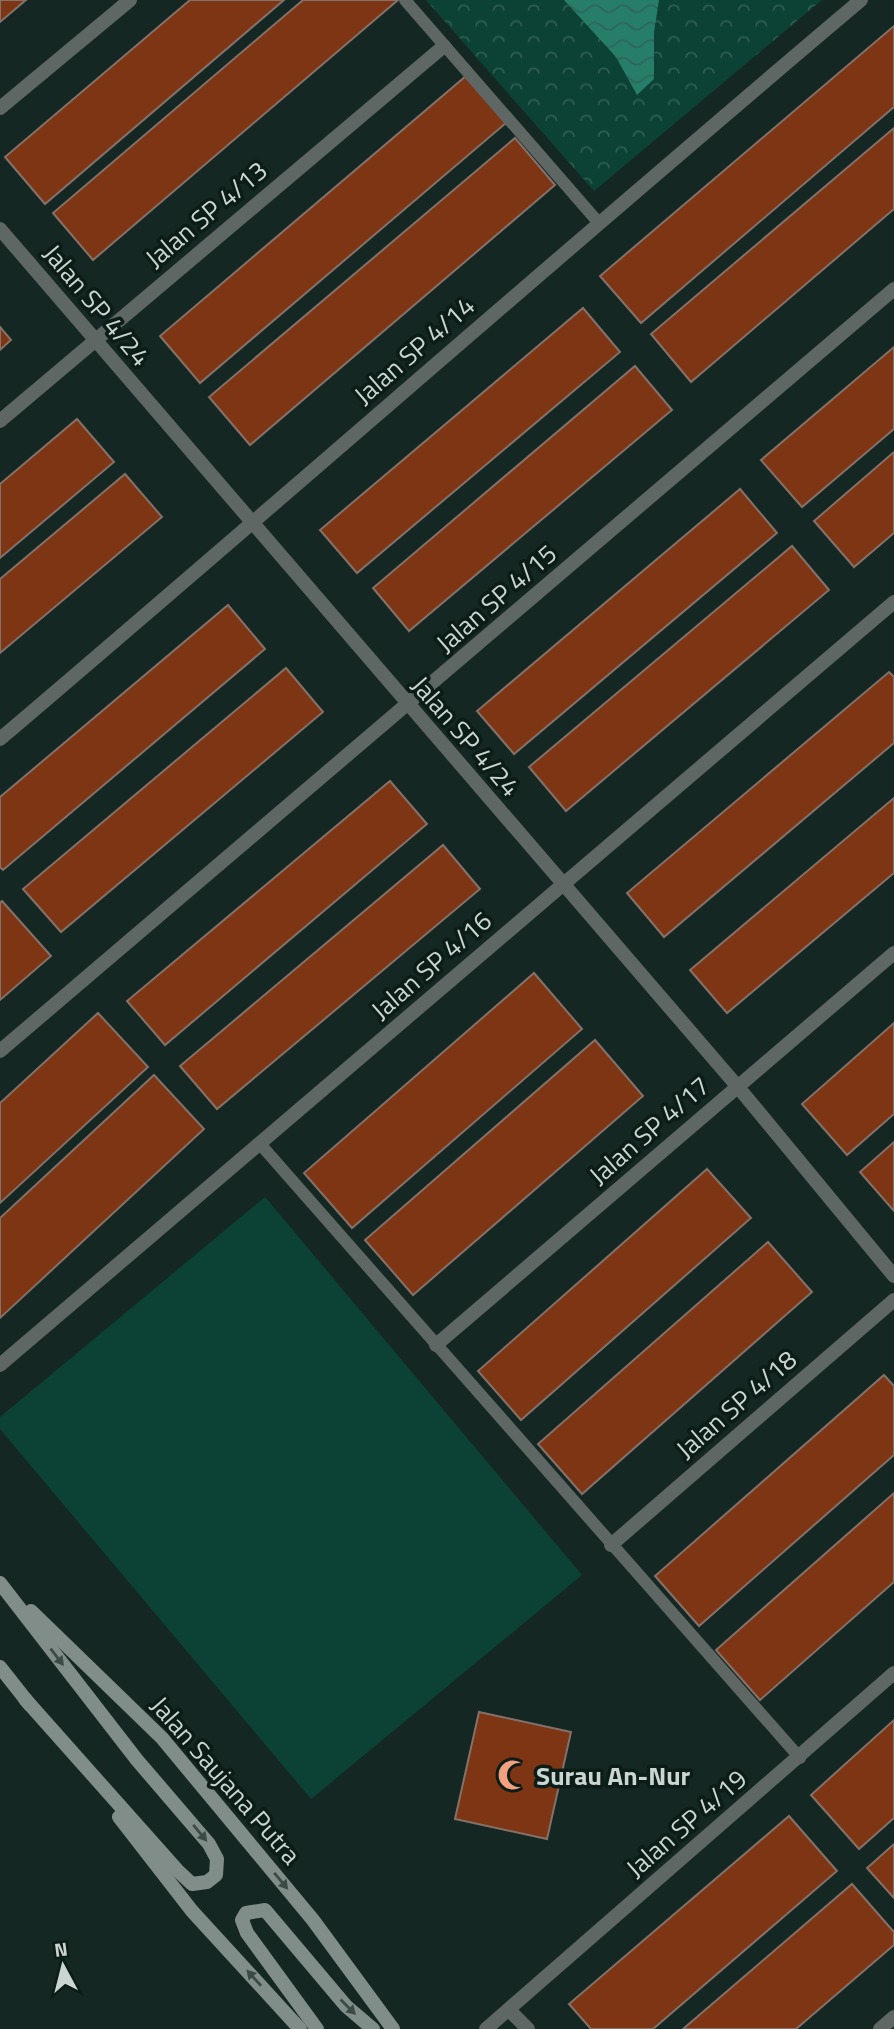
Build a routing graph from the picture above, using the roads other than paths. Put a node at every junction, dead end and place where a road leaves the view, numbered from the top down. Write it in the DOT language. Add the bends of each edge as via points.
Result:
graph roads {
  1 [pos="130,0"];
  2 [pos="405,0"];
  3 [pos="861,0"];
  4 [pos="444,46"];
  5 [pos="0,108"];
  6 [pos="597,222"];
  7 [pos="0,229"];
  8 [pos="894,289"];
  9 [pos="95,340"];
  10 [pos="0,421"];
  11 [pos="253,524"];
  12 [pos="894,602"];
  13 [pos="407,706"];
  14 [pos="0,739"];
  15 [pos="561,884"];
  16 [pos="894,953"];
  17 [pos="0,1051"];
  18 [pos="738,1087"];
  19 [pos="261,1145"];
  20 [pos="894,1276"];
  21 [pos="894,1300"];
  22 [pos="436,1345"];
  23 [pos="0,1365"];
  24 [pos="611,1545"];
  25 [pos="0,1582"];
  26 [pos="0,1667"];
  27 [pos="894,1673"];
  28 [pos="25,1699"];
  29 [pos="800,1758"];
  30 [pos="509,2010"];
  31 [pos="894,2017"];
  32 [pos="300,2029"];
  33 [pos="317,2029"];
  34 [pos="373,2029"];
  35 [pos="393,2029"];
  36 [pos="486,2029"];
  37 [pos="528,2029"];
  38 [pos="880,2029"];
  1 -- 5 [label="street"];
  2 -- 4 [label="lane"];
  3 -- 6 [label="street, Jalan SP 4/14"];
  4 -- 6 [label="lane"];
  4 -- 9 [label="street, Jalan SP 4/13"];
  6 -- 11 [label="street, Jalan SP 4/14"];
  7 -- 9 [label="street, Jalan SP 4/24"];
  8 -- 13 [label="street, Jalan SP 4/15"];
  9 -- 10 [label="street, Jalan SP 4/13"];
  9 -- 11 [label="street, Jalan SP 4/24"];
  11 -- 13 [label="street, Jalan SP 4/24"];
  11 -- 14 [label="street, Jalan SP 4/14"];
  12 -- 15 [label="street, Jalan SP 4/16"];
  13 -- 15 [label="street, Jalan SP 4/24"];
  13 -- 17 [label="street, Jalan SP 4/15"];
  15 -- 18 [label="street, Jalan SP 4/24"];
  15 -- 19 [label="street, Jalan SP 4/16"];
  16 -- 18 [label="street, Jalan SP 4/17"];
  18 -- 20 [label="street, Jalan SP 4/24"];
  18 -- 22 [label="street, Jalan SP 4/17"];
  19 -- 22 [label="lane"];
  19 -- 23 [label="street, Jalan SP 4/16"];
  21 -- 24 [label="street, Jalan SP 4/18"];
  22 -- 24 [label="lane"];
  24 -- 29 [label="lane"];
  25 -- 28 [label="main road, one-way" via="137,1760 209,1844 217,1859 216,1875 192,1884"];
  25 -- 35 [label="main road, Jalan Saujana Putra, one-way" via="162,1738 313,1920"];
  26 -- 28 [label="main road"];
  27 -- 29 [label="street, Jalan SP 4/19"];
  32 -- 28 [label="main road, one-way" via="192,1911"];
  29 -- 30 [label="street, Jalan SP 4/19"];
  30 -- 36 [label="street, Jalan SP 4/19"];
  30 -- 37 [label="street"];
  31 -- 38 [label="street"];
  33 -- 34 [label="main road, one-way" via="247,1933 242,1920 246,1913 265,1910 271,1915 346,2006"];
}
